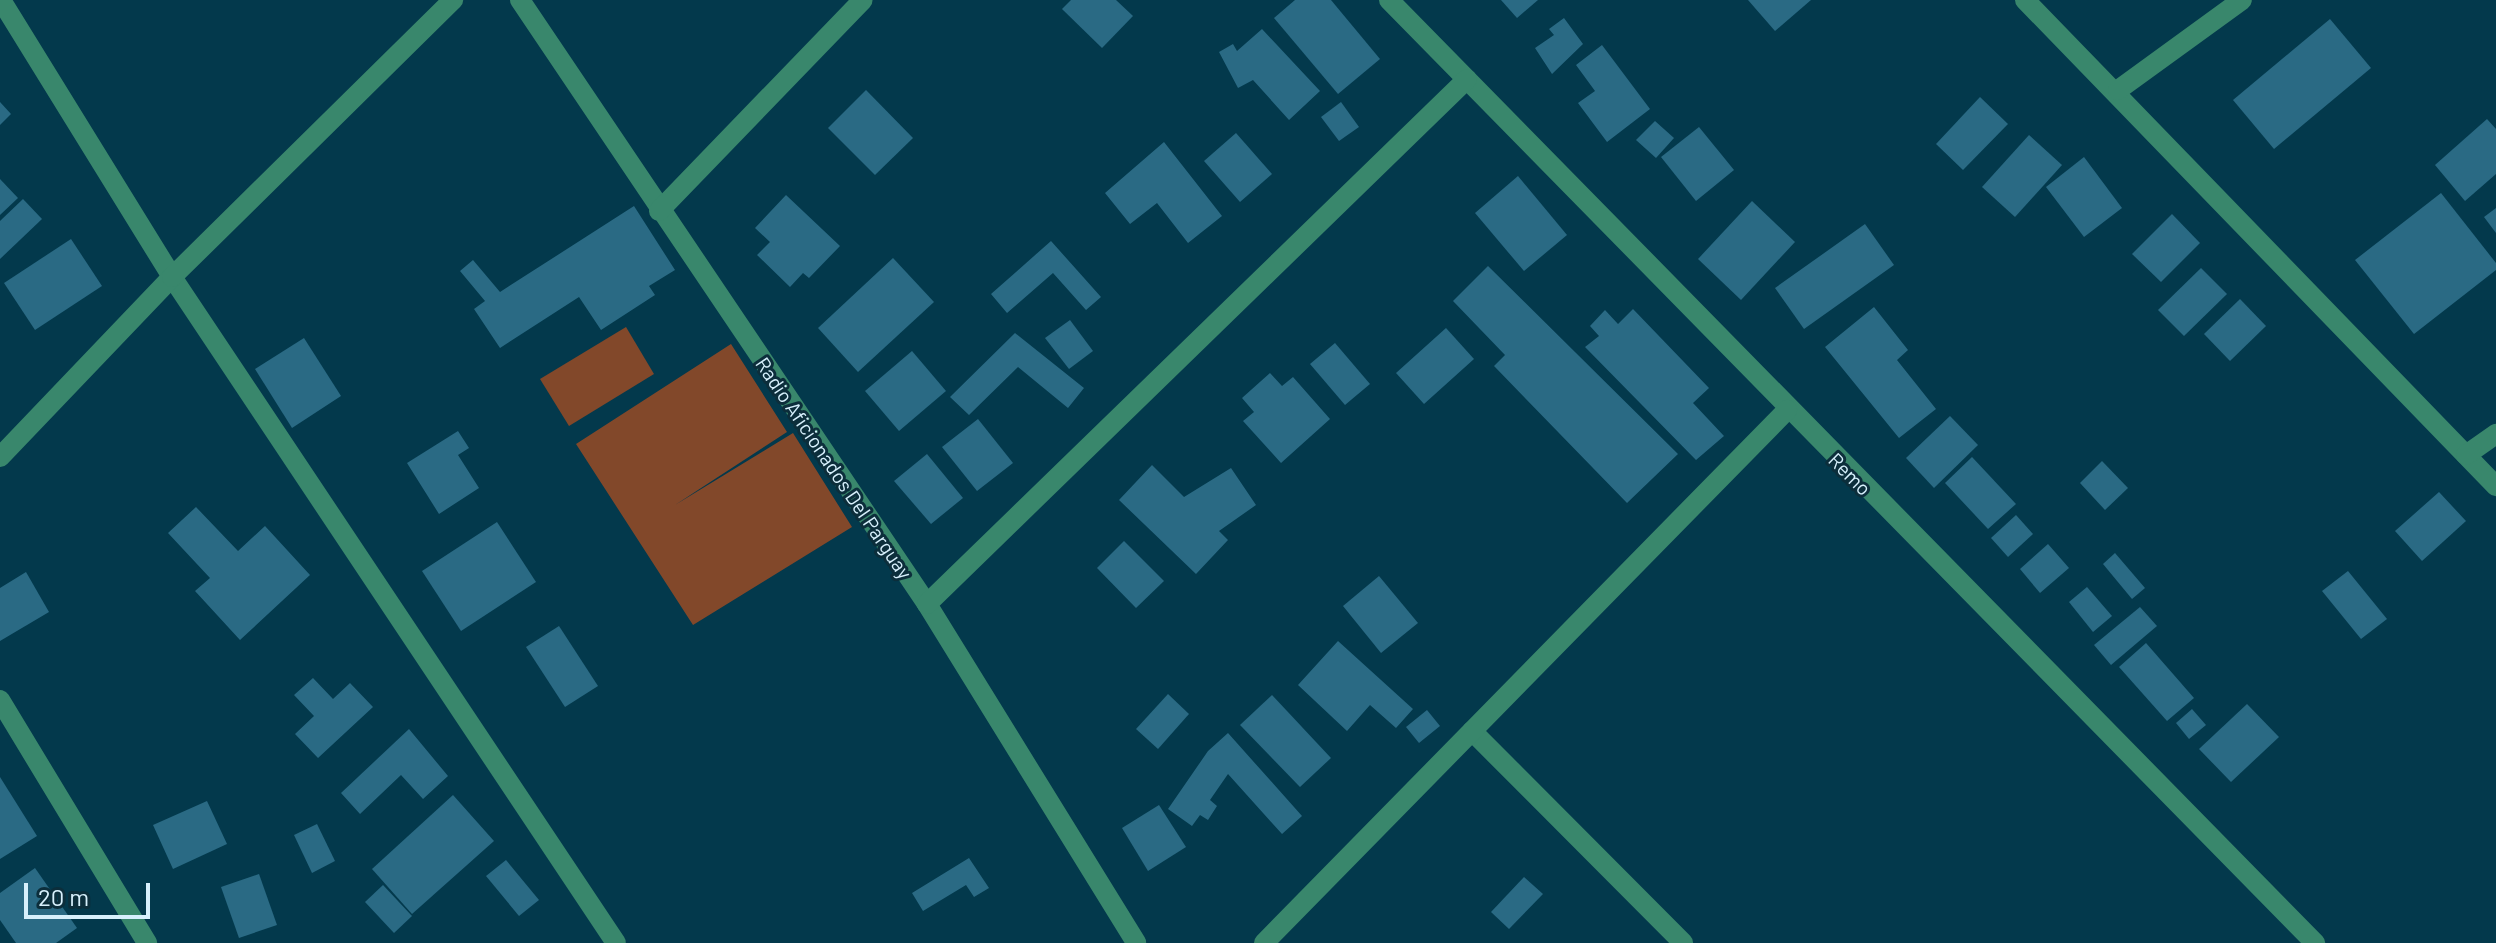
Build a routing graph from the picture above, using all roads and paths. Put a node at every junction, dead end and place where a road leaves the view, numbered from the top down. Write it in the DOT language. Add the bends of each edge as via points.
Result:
graph roads {
  1 [pos="1,0"];
  2 [pos="453,0"];
  3 [pos="520,0"];
  4 [pos="863,0"];
  5 [pos="1389,0"];
  6 [pos="2025,0"];
  7 [pos="2242,0"];
  8 [pos="1467,79"];
  9 [pos="2118,90"];
  10 [pos="659,211"];
  11 [pos="172,277"];
  12 [pos="1787,410"];
  13 [pos="2496,434"];
  14 [pos="2466,455"];
  15 [pos="0,457"];
  16 [pos="2496,486"];
  17 [pos="927,604"];
  18 [pos="0,700"];
  19 [pos="1472,731"];
  20 [pos="147,943"];
  21 [pos="616,943"];
  22 [pos="1136,943"];
  23 [pos="1264,943"];
  24 [pos="1683,943"];
  25 [pos="2315,943"];
  1 -- 11 [label="street"];
  2 -- 11 [label="street"];
  3 -- 10 [label="street, Radio Aficionados Del Parguay"];
  4 -- 10 [label="street"];
  5 -- 8 [label="street, Remo"];
  6 -- 9 [label="street"];
  7 -- 9 [label="street"];
  8 -- 12 [label="street, Remo"];
  8 -- 17 [label="street"];
  9 -- 14 [label="street"];
  10 -- 17 [label="street, Radio Aficionados Del Parguay"];
  11 -- 15 [label="street"];
  11 -- 21 [label="street"];
  12 -- 19 [label="street"];
  12 -- 25 [label="street, Remo"];
  13 -- 14 [label="street"];
  14 -- 16 [label="street"];
  17 -- 22 [label="street, Radio Aficionados Del Parguay"];
  18 -- 20 [label="street"];
  19 -- 23 [label="street"];
  19 -- 24 [label="street"];
}
